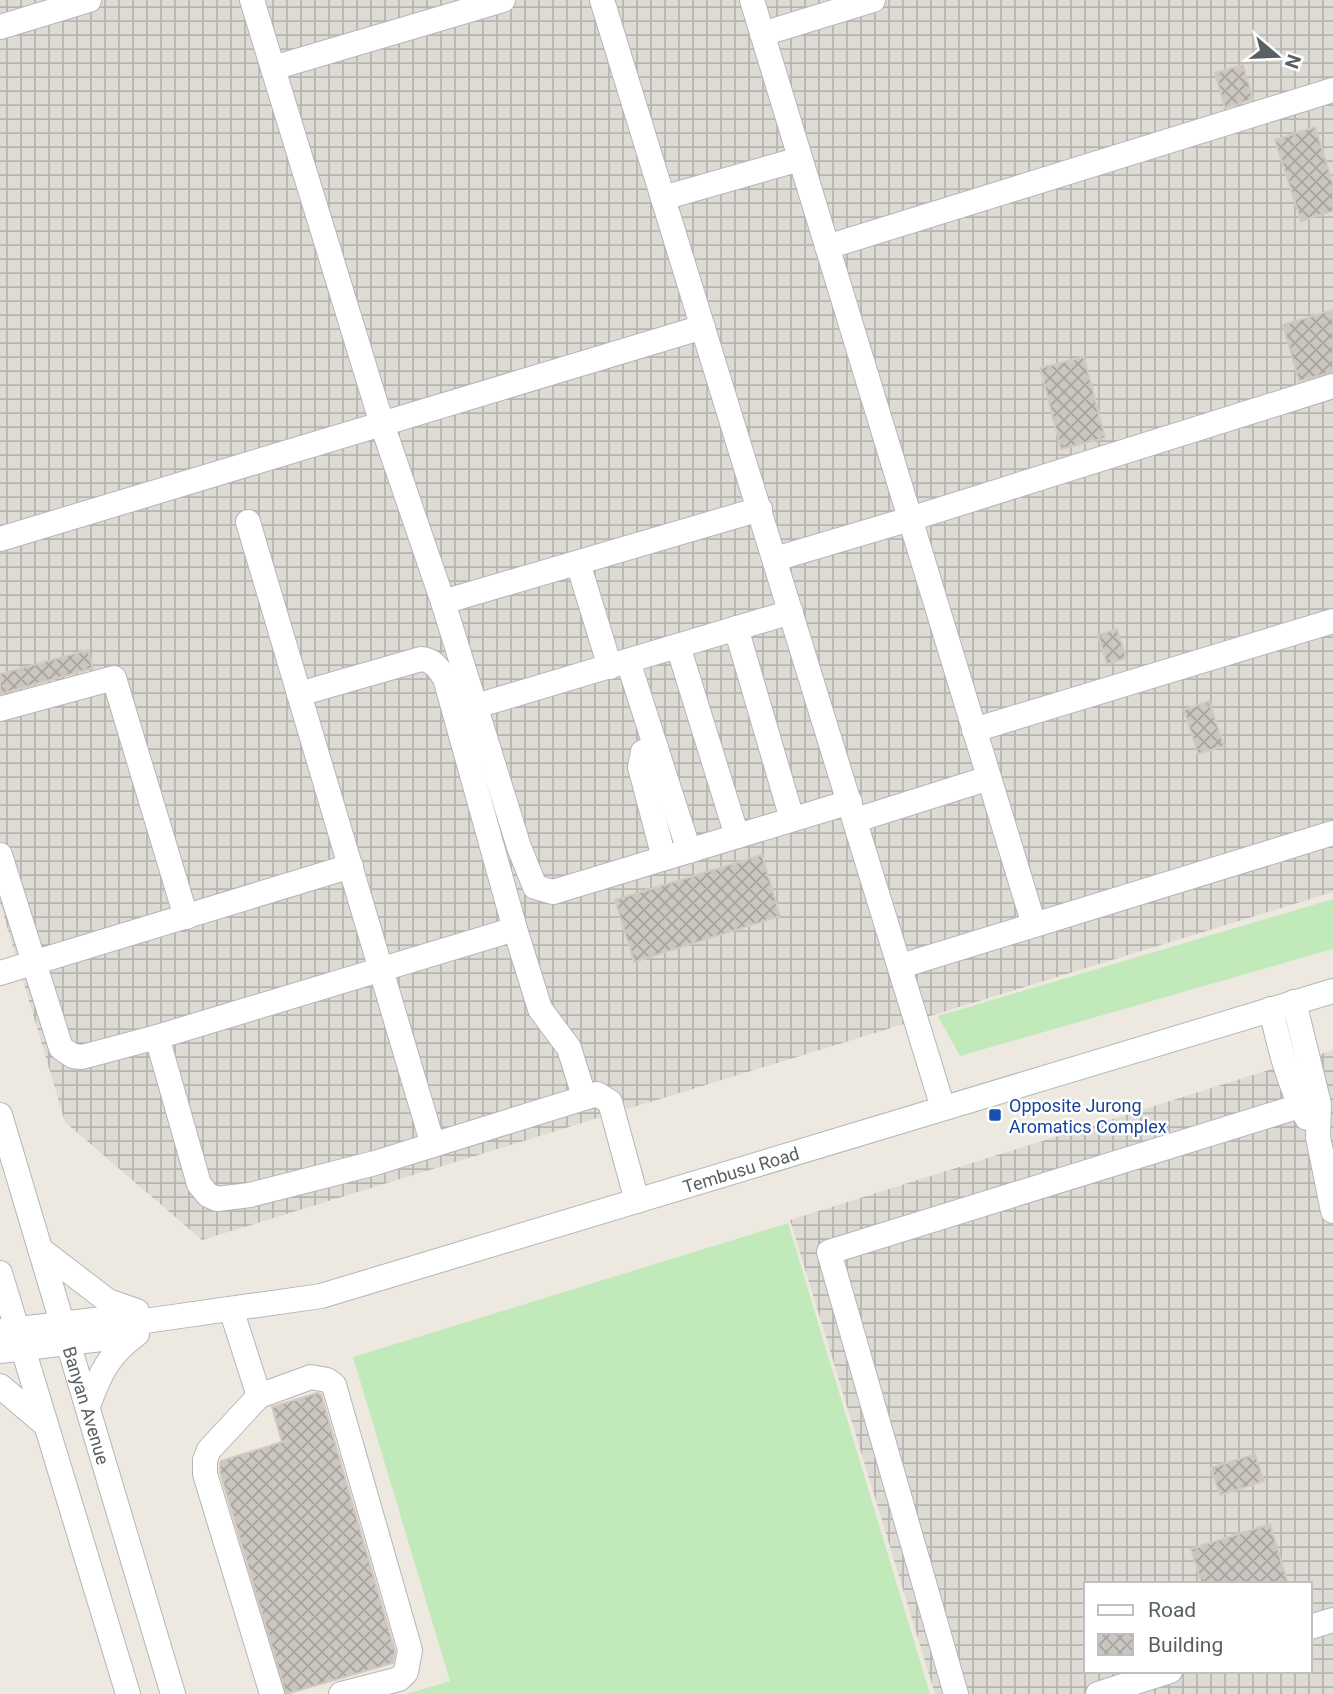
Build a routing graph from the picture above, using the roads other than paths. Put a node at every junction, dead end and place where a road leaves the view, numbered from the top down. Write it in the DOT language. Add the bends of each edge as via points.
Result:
graph roads {
  1 [pos="89,0"];
  2 [pos="252,0"];
  3 [pos="503,0"];
  4 [pos="602,0"];
  5 [pos="752,0"];
  6 [pos="873,0"];
  7 [pos="0,27"];
  8 [pos="762,34"];
  9 [pos="273,68"];
  10 [pos="1333,90"];
  11 [pos="800,159"];
  12 [pos="663,198"];
  13 [pos="827,247"];
  14 [pos="703,327"];
  15 [pos="1333,386"];
  16 [pos="382,424"];
  17 [pos="760,509"];
  18 [pos="910,519"];
  19 [pos="248,522"];
  20 [pos="0,540"];
  21 [pos="775,559"];
  22 [pos="578,564"];
  23 [pos="443,602"];
  24 [pos="791,612"];
  25 [pos="1333,621"];
  26 [pos="736,628"];
  27 [pos="678,646"];
  28 [pos="619,664"];
  29 [pos="299,694"];
  30 [pos="476,706"];
  31 [pos="0,709"];
  32 [pos="974,730"];
  33 [pos="656,747"];
  34 [pos="989,778"];
  35 [pos="853,811"];
  36 [pos="792,819"];
  37 [pos="1333,833"];
  38 [pos="737,836"];
  39 [pos="689,851"];
  40 [pos="0,855"];
  41 [pos="664,858"];
  42 [pos="351,866"];
  43 [pos="186,916"];
  44 [pos="1034,925"];
  45 [pos="515,929"];
  46 [pos="33,963"];
  47 [pos="901,966"];
  48 [pos="381,970"];
  49 [pos="0,973"];
  50 [pos="1333,991"];
  51 [pos="1283,1006"];
  52 [pos="157,1037"];
  53 [pos="584,1096"];
  54 [pos="1300,1105"];
  55 [pos="943,1108"];
  56 [pos="0,1115"];
  57 [pos="1326,1135"];
  58 [pos="433,1145"];
  59 [pos="637,1200"];
  60 [pos="1333,1211"];
  61 [pos="40,1249"];
  62 [pos="0,1273"];
  63 [pos="231,1309"];
  64 [pos="151,1320"];
  65 [pos="66,1334"];
  66 [pos="10,1340"];
  67 [pos="0,1386"];
  68 [pos="259,1395"];
  69 [pos="88,1406"];
  70 [pos="46,1425"];
  71 [pos="1333,1620"];
  72 [pos="1312,1626"];
  73 [pos="1164,1673"];
  74 [pos="128,1694"];
  75 [pos="173,1694"];
  76 [pos="272,1694"];
  77 [pos="341,1694"];
  78 [pos="956,1694"];
  79 [pos="1098,1694"];
  1 -- 7 [label="street"];
  2 -- 9 [label="street"];
  3 -- 9 [label="street"];
  4 -- 12 [label="street"];
  5 -- 8 [label="street"];
  6 -- 8 [label="street"];
  8 -- 11 [label="street"];
  9 -- 16 [label="street"];
  10 -- 13 [label="street"];
  11 -- 12 [label="street"];
  11 -- 13 [label="street"];
  12 -- 14 [label="street"];
  13 -- 18 [label="street"];
  14 -- 16 [label="street"];
  14 -- 17 [label="street"];
  15 -- 18 [label="street"];
  16 -- 20 [label="street"];
  16 -- 23 [label="street"];
  17 -- 21 [label="street"];
  17 -- 22 [label="street"];
  18 -- 21 [label="street"];
  18 -- 32 [label="street"];
  19 -- 29 [label="street"];
  21 -- 24 [label="street"];
  22 -- 23 [label="street"];
  22 -- 28 [label="street"];
  23 -- 30 [label="street"];
  24 -- 26 [label="street"];
  24 -- 35 [label="street"];
  25 -- 32 [label="street"];
  26 -- 27 [label="street"];
  26 -- 36 [label="street"];
  27 -- 28 [label="street"];
  27 -- 38 [label="street"];
  28 -- 30 [label="street"];
  28 -- 33 [label="street"];
  29 -- 42 [label="street"];
  29 -- 45 [label="street" via="421,659 438,667 445,678"];
  30 -- 41 [label="street" via="534,887 554,892"];
  31 -- 43 [label="street" via="114,678"];
  32 -- 34 [label="street"];
  33 -- 39 [label="street"];
  33 -- 41 [label="street" via="643,752 640,767"];
  34 -- 35 [label="street"];
  34 -- 44 [label="street"];
  35 -- 36 [label="street"];
  35 -- 47 [label="street"];
  36 -- 38 [label="street"];
  37 -- 44 [label="street"];
  38 -- 39 [label="street"];
  39 -- 41 [label="street"];
  40 -- 46 [label="street"];
  42 -- 43 [label="street"];
  42 -- 48 [label="street"];
  43 -- 46 [label="street"];
  44 -- 47 [label="street"];
  45 -- 48 [label="street"];
  45 -- 53 [label="street" via="540,1009 569,1048"];
  46 -- 49 [label="street"];
  46 -- 52 [label="street" via="66,1053 82,1057"];
  47 -- 55 [label="street"];
  48 -- 52 [label="street"];
  48 -- 58 [label="street"];
  50 -- 51 [label="street, Tembusu Road"];
  51 -- 54 [label="street" via="1278,1037"];
  51 -- 55 [label="street, Tembusu Road"];
  51 -- 57 [label="street"];
  52 -- 58 [label="street" via="199,1184 216,1199 250,1195"];
  53 -- 58 [label="street"];
  53 -- 59 [label="street" via="597,1094 610,1102"];
  54 -- 57 [label="street"];
  54 -- 78 [label="street" via="828,1252"];
  55 -- 59 [label="street, Tembusu Road"];
  56 -- 61 [label="street, Banyan Avenue"];
  57 -- 60 [label="street"];
  59 -- 63 [label="street, Tembusu Road" via="321,1296"];
  61 -- 64 [label="street" via="108,1301"];
  61 -- 65 [label="street, Banyan Avenue"];
  62 -- 66 [label="street"];
  63 -- 64 [label="street, Tembusu Road"];
  63 -- 68 [label="street"];
  64 -- 65 [label="street, Tembusu Road" via="110,1338"];
  64 -- 69 [label="street" via="108,1359"];
  65 -- 66 [label="street, Tembusu Road"];
  65 -- 69 [label="street, Banyan Avenue"];
  66 -- 70 [label="street"];
  67 -- 70 [label="street"];
  68 -- 76 [label="street" via="209,1450 205,1474"];
  68 -- 77 [label="street" via="311,1377 334,1385 410,1650 406,1672 399,1679"];
  69 -- 75 [label="street, Banyan Avenue"];
  70 -- 74 [label="street"];
  71 -- 72 [label="street"];
  73 -- 79 [label="street"];
}
